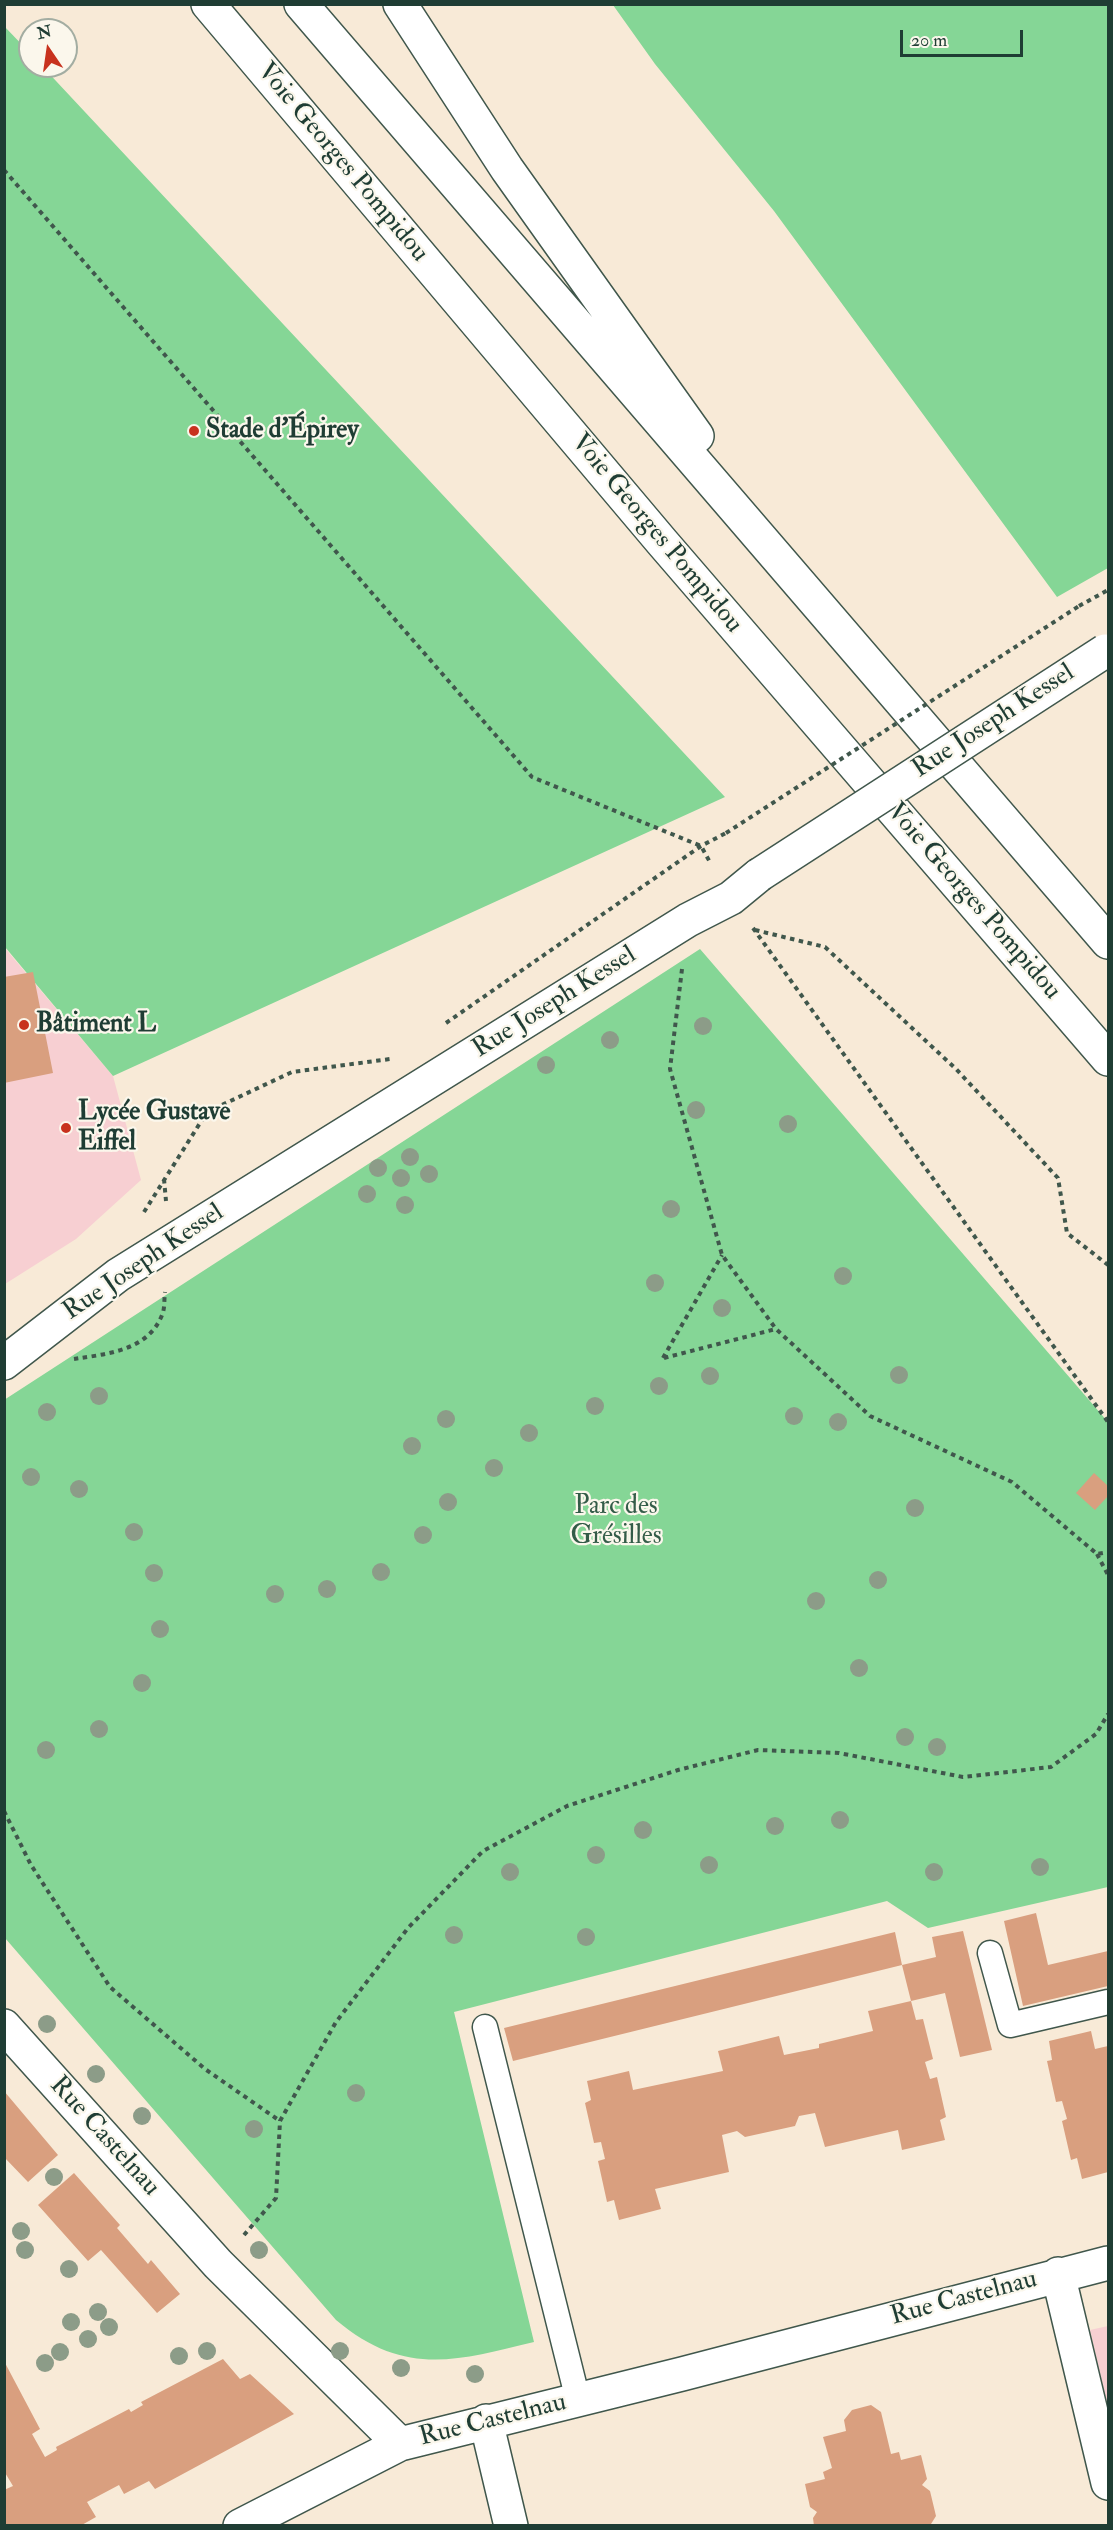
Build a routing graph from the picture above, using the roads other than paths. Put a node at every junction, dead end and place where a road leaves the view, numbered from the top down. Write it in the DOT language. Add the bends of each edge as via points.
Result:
graph roads {
  1 [pos="208,4"];
  2 [pos="301,4"];
  3 [pos="400,4"];
  4 [pos="805,589"];
  5 [pos="1107,650"];
  6 [pos="1108,942"];
  7 [pos="1108,1059"];
  8 [pos="4,1363"];
  9 [pos="990,1953"];
  10 [pos="1108,2002"];
  11 [pos="4,2026"];
  12 [pos="485,2027"];
  13 [pos="1108,2263"];
  14 [pos="1058,2274"];
  15 [pos="578,2400"];
  16 [pos="486,2421"];
  17 [pos="400,2444"];
  18 [pos="1108,2483"];
  19 [pos="240,2526"];
  20 [pos="512,2526"];
  1 -- 7 [label="main road, Voie Georges Pompidou" via="662,542"];
  2 -- 4 [label="main road"];
  3 -- 4 [label="main road" via="507,169"];
  4 -- 6 [label="main road"];
  5 -- 8 [label="main road, Rue Joseph Kessel, bridge" via="759,875 731,898 688,920 118,1275"];
  9 -- 10 [label="lane" via="1010,2025"];
  11 -- 17 [label="main road, Rue Castelnau" via="218,2264"];
  12 -- 15 [label="lane"];
  13 -- 14 [label="main road, Rue Castelnau"];
  14 -- 15 [label="main road, Rue Castelnau"];
  14 -- 18 [label="main road"];
  15 -- 16 [label="main road, Rue Castelnau"];
  16 -- 17 [label="main road, Rue Castelnau"];
  16 -- 20 [label="main road"];
  17 -- 19 [label="main road"];
}
